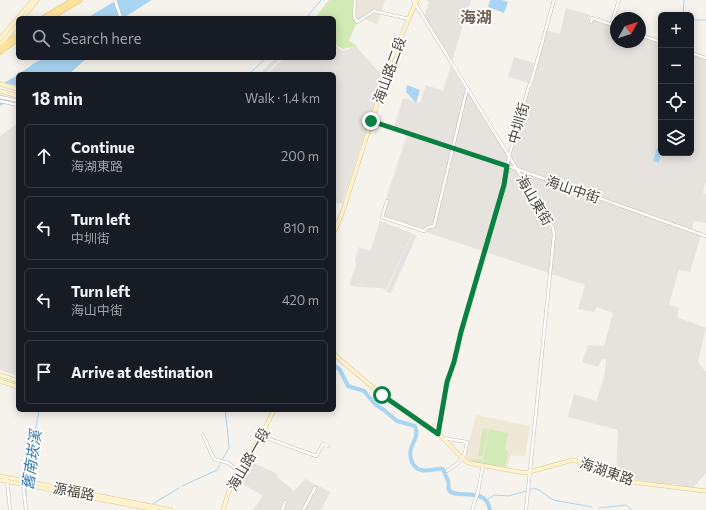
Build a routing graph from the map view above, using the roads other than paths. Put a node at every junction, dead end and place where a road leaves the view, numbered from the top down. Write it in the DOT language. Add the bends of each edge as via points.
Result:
graph roads {
  1 [pos="32,0"];
  2 [pos="37,0"];
  3 [pos="73,0"];
  4 [pos="80,0"];
  5 [pos="115,0"];
  6 [pos="355,0"];
  7 [pos="413,0"];
  8 [pos="554,0"];
  9 [pos="619,0"];
  10 [pos="416,2"];
  11 [pos="615,12"];
  12 [pos="19,16"];
  13 [pos="25,16"];
  14 [pos="46,16"];
  15 [pos="53,16"];
  16 [pos="120,16"];
  17 [pos="409,19"];
  18 [pos="16,20"];
  19 [pos="591,22"];
  20 [pos="610,25"];
  21 [pos="16,26"];
  22 [pos="16,36"];
  23 [pos="646,37"];
  24 [pos="0,39"];
  25 [pos="16,40"];
  26 [pos="658,41"];
  27 [pos="0,46"];
  28 [pos="0,52"];
  29 [pos="694,54"];
  30 [pos="706,58"];
  31 [pos="0,84"];
  32 [pos="16,88"];
  33 [pos="467,89"];
  34 [pos="0,91"];
  35 [pos="16,95"];
  36 [pos="0,97"];
  37 [pos="0,101"];
  38 [pos="16,101"];
  39 [pos="16,105"];
  40 [pos="371,121"];
  41 [pos="452,147"];
  42 [pos="509,156"];
  43 [pos="507,166"];
  44 [pos="517,170"];
  45 [pos="387,201"];
  46 [pos="336,227"];
  47 [pos="706,236"];
  48 [pos="336,356"];
  49 [pos="0,375"];
  50 [pos="16,380"];
  51 [pos="0,381"];
  52 [pos="16,386"];
  53 [pos="273,412"];
  54 [pos="438,434"];
  55 [pos="203,435"];
  56 [pos="260,436"];
  57 [pos="443,438"];
  58 [pos="328,446"];
  59 [pos="463,459"];
  60 [pos="483,466"];
  61 [pos="239,471"];
  62 [pos="447,471"];
  63 [pos="530,472"];
  64 [pos="0,476"];
  65 [pos="7,479"];
  66 [pos="0,480"];
  67 [pos="23,482"];
  68 [pos="315,488"];
  69 [pos="706,491"];
  70 [pos="285,502"];
  71 [pos="10,510"];
  72 [pos="26,510"];
  73 [pos="156,510"];
  74 [pos="171,510"];
  75 [pos="223,510"];
  76 [pos="282,510"];
  77 [pos="303,510"];
  78 [pos="472,510"];
  79 [pos="526,510"];
  1 -- 12 [label="street"];
  2 -- 13 [label="street"];
  3 -- 14 [label="main road"];
  4 -- 15 [label="main road"];
  5 -- 16 [label="street"];
  6 -- 17 [label="street" via="354,16 357,22 374,11"];
  7 -- 10 [label="street, 海山東街"];
  8 -- 42 [label="street, 中圳街"];
  9 -- 11 [label="street"];
  10 -- 17 [label="street, 海山路二段"];
  10 -- 33 [label="street, 海山東街"];
  17 -- 40 [label="street, 海山路二段" via="390,62"];
  18 -- 24 [label="street"];
  19 -- 20 [label="street" via="592,18"];
  21 -- 27 [label="street"];
  22 -- 27 [label="main road"];
  23 -- 26 [label="street"];
  25 -- 28 [label="main road"];
  29 -- 30 [label="street"];
  31 -- 32 [label="street"];
  33 -- 41 [label="street"];
  33 -- 42 [label="street, 海山東街"];
  34 -- 35 [label="street"];
  36 -- 38 [label="street"];
  37 -- 39 [label="street"];
  40 -- 41 [label="street, 海山中街"];
  40 -- 46 [label="street, 海山路二段"];
  41 -- 43 [label="street, 海山中街"];
  41 -- 45 [label="street" via="434,226 424,231 382,217"];
  42 -- 43 [label="street, 中圳街"];
  42 -- 44 [label="street, 海山東街"];
  43 -- 44 [label="street, 海山中街"];
  43 -- 54 [label="street, 中圳街" via="504,185 447,382"];
  44 -- 47 [label="street, 海山中街"];
  44 -- 63 [label="street, 海山東街" via="552,226 554,235"];
  48 -- 54 [label="street, 海湖東路" via="382,395"];
  49 -- 50 [label="street"];
  51 -- 52 [label="street"];
  53 -- 56 [label="street, 海山路一段"];
  54 -- 57 [label="street, 海湖東路"];
  55 -- 61 [label="street" via="214,459 228,463"];
  56 -- 58 [label="street" via="316,456 323,444"];
  56 -- 61 [label="street, 海山路一段"];
  57 -- 59 [label="street, 海湖東路"];
  57 -- 59 [label="street" via="467,442"];
  59 -- 60 [label="street, 海湖東路"];
  59 -- 62 [label="street"];
  60 -- 63 [label="street, 海湖東路" via="522,473"];
  60 -- 78 [label="street"];
  61 -- 75 [label="street, 海山路一段" via="229,488"];
  63 -- 69 [label="street, 海湖東路" via="573,460 632,482"];
  63 -- 79 [label="street, 海山東街"];
  64 -- 65 [label="street, 源福路"];
  65 -- 66 [label="street, 源福路"];
  65 -- 67 [label="street, 源福路"];
  65 -- 71 [label="street"];
  67 -- 72 [label="street"];
  67 -- 73 [label="street, 源福路"];
  67 -- 74 [label="street, 源福路"];
  68 -- 77 [label="street"];
  70 -- 76 [label="street"];
}
